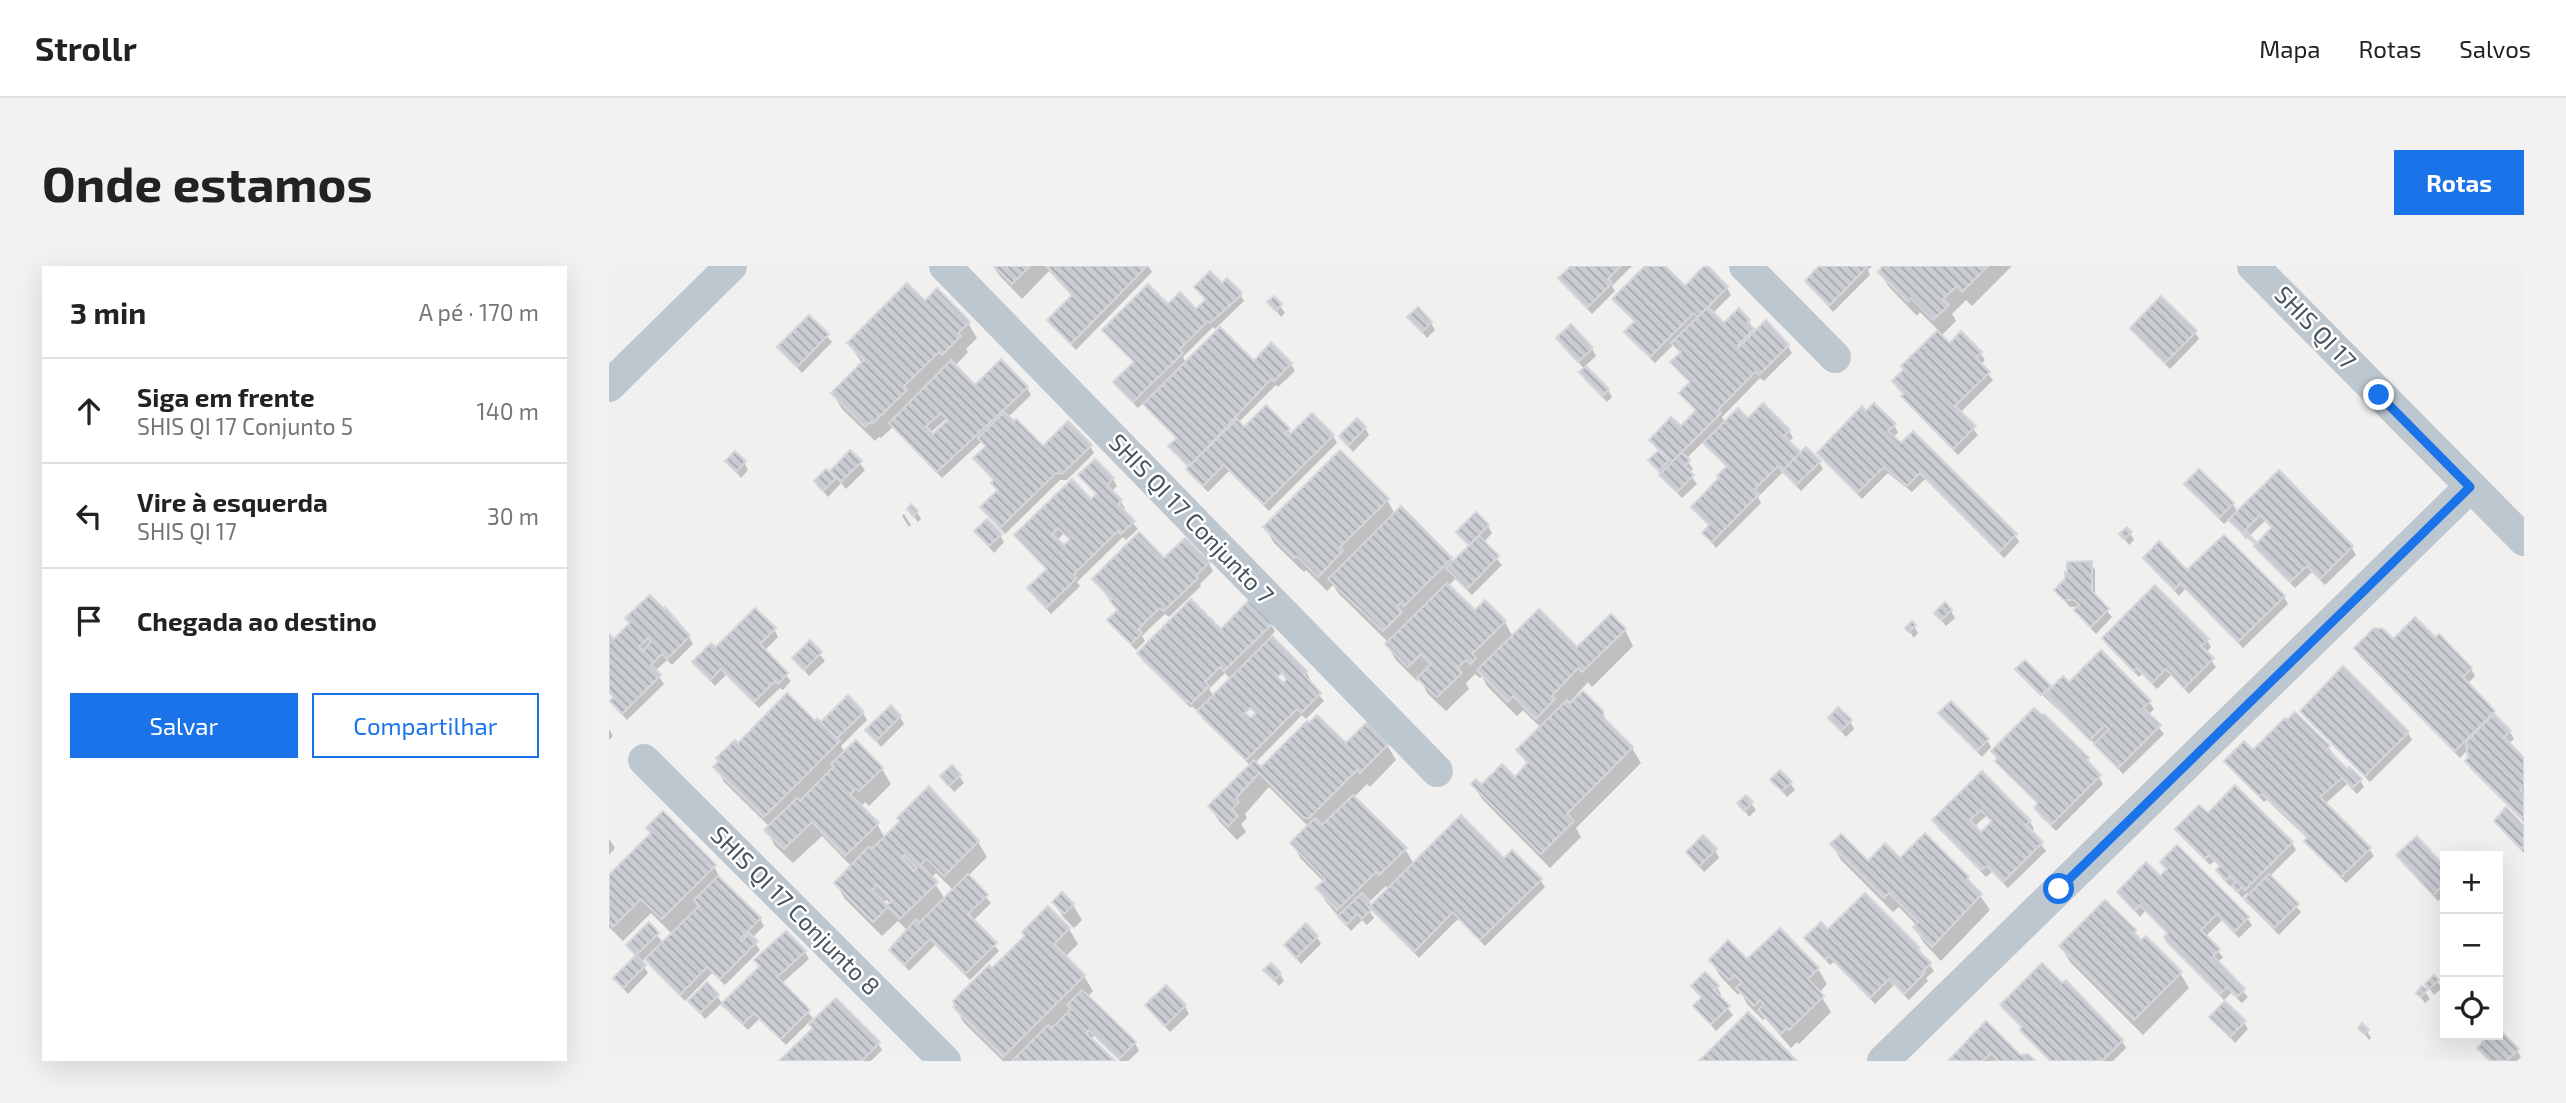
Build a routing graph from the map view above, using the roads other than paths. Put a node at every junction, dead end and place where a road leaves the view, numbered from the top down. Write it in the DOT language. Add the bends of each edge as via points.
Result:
graph roads {
  1 [pos="731,266"];
  2 [pos="945,266"];
  3 [pos="1745,266"];
  4 [pos="2253,266"];
  5 [pos="1835,357"];
  6 [pos="609,386"];
  7 [pos="2470,487"];
  8 [pos="2524,540"];
  9 [pos="644,760"];
  10 [pos="1437,771"];
  11 [pos="945,1061"];
  12 [pos="1883,1061"];
  1 -- 6 [label="street"];
  2 -- 10 [label="street, SHIS QI 17 Conjunto 7"];
  3 -- 5 [label="street"];
  4 -- 7 [label="street, SHIS QI 17"];
  7 -- 8 [label="street, SHIS QI 17"];
  7 -- 12 [label="street"];
  9 -- 11 [label="street, SHIS QI 17 Conjunto 8"];
}
